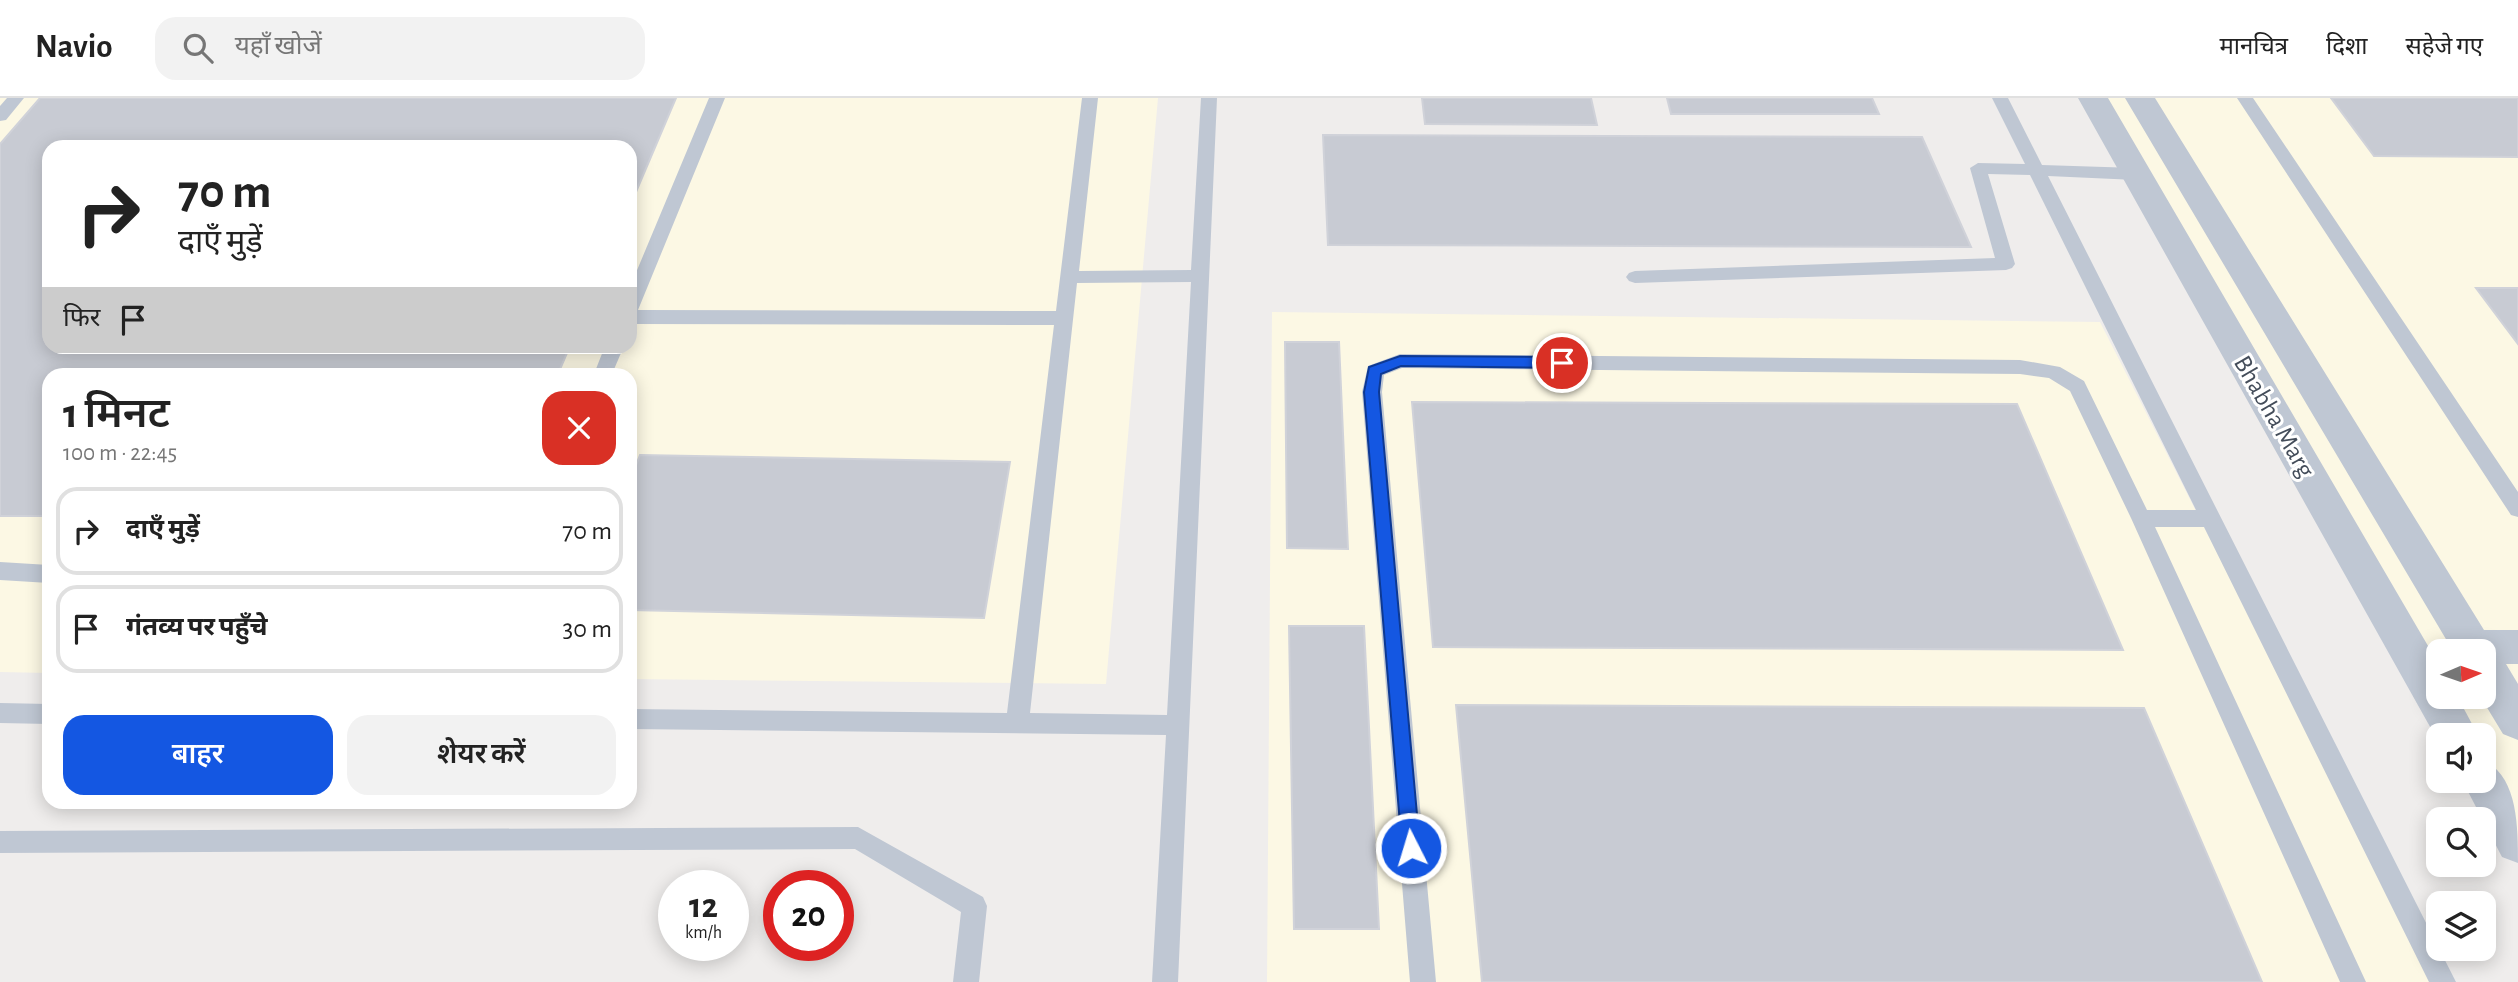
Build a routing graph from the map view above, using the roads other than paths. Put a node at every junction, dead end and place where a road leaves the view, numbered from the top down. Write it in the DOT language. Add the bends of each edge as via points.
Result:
graph roads {
  1 [pos="16,98"];
  2 [pos="717,98"];
  3 [pos="1090,98"];
  4 [pos="1209,98"];
  5 [pos="2000,98"];
  6 [pos="2093,98"];
  7 [pos="2140,98"];
  8 [pos="2245,98"];
  9 [pos="0,116"];
  10 [pos="2037,172"];
  11 [pos="2136,174"];
  12 [pos="1200,276"];
  13 [pos="1067,277"];
  14 [pos="1635,277"];
  15 [pos="637,292"];
  16 [pos="637,317"];
  17 [pos="1063,318"];
  18 [pos="2518,509"];
  19 [pos="2141,518"];
  20 [pos="2211,519"];
  21 [pos="0,571"];
  22 [pos="42,574"];
  23 [pos="2468,639"];
  24 [pos="2518,647"];
  25 [pos="2496,651"];
  26 [pos="2496,685"];
  27 [pos="42,709"];
  28 [pos="0,713"];
  29 [pos="637,719"];
  30 [pos="2518,721"];
  31 [pos="1017,723"];
  32 [pos="2450,723"];
  33 [pos="1178,725"];
  34 [pos="2490,793"];
  35 [pos="0,842"];
  36 [pos="2518,842"];
  37 [pos="966,982"];
  38 [pos="1165,982"];
  39 [pos="1423,982"];
  40 [pos="2353,982"];
  41 [pos="2443,982"];
  1 -- 9 [label="lane"];
  2 -- 15 [label="lane"];
  3 -- 13 [label="lane"];
  4 -- 12 [label="lane"];
  5 -- 10 [label="lane"];
  6 -- 11 [label="street, Bhabha Marg"];
  7 -- 23 [label="street, Bhabha Marg"];
  8 -- 18 [label="lane"];
  10 -- 11 [label="lane"];
  10 -- 14 [label="lane" via="1978,168 2006,264"];
  10 -- 20 [label="lane"];
  11 -- 32 [label="street, Bhabha Marg"];
  12 -- 13 [label="lane"];
  12 -- 33 [label="lane"];
  13 -- 17 [label="lane"];
  16 -- 17 [label="lane"];
  17 -- 31 [label="lane"];
  19 -- 20 [label="lane"];
  19 -- 39 [label="lane" via="2077,386 2053,372 2020,367 1400,361 1374,371 1372,392"];
  19 -- 40 [label="lane"];
  20 -- 41 [label="lane"];
  21 -- 22 [label="lane"];
  24 -- 25 [label="street"];
  26 -- 30 [label="street, Bhabha Marg"];
  27 -- 28 [label="lane"];
  29 -- 31 [label="lane"];
  31 -- 33 [label="lane"];
  33 -- 38 [label="lane"];
  34 -- 36 [label="street"];
  35 -- 37 [label="lane" via="858,838 974,906"];
}
